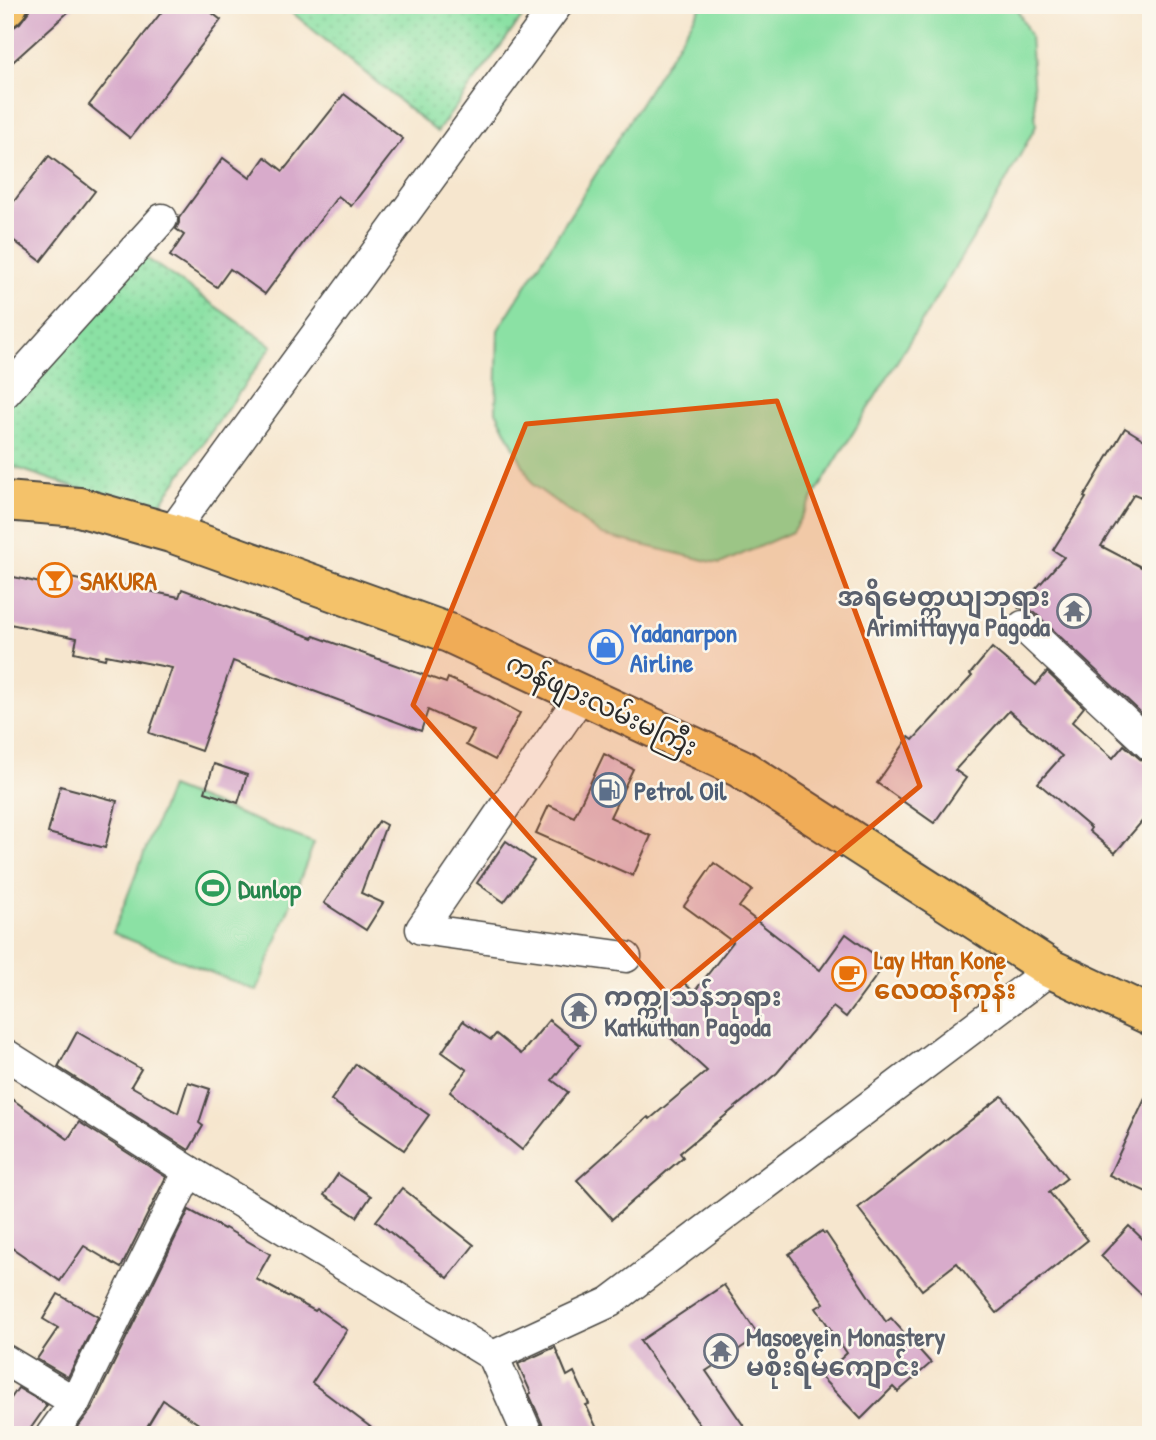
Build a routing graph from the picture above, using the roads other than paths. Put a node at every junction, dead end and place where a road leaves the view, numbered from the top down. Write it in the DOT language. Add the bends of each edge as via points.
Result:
graph roads {
  1 [pos="557,5"];
  2 [pos="162,219"];
  3 [pos="5,393"];
  4 [pos="5,501"];
  5 [pos="171,533"];
  6 [pos="1023,625"];
  7 [pos="582,694"];
  8 [pos="1151,746"];
  9 [pos="626,957"];
  10 [pos="1051,969"];
  11 [pos="1151,1016"];
  12 [pos="5,1054"];
  13 [pos="190,1171"];
  14 [pos="493,1356"];
  15 [pos="5,1360"];
  16 [pos="75,1402"];
  17 [pos="51,1435"];
  18 [pos="528,1435"];
  1 -- 5 [label="street"];
  2 -- 3 [label="street"];
  4 -- 5 [label="main road, ကန်ဖျားလမ်းမကြီး" via="79,507"];
  5 -- 7 [label="main road, ကန်ဖျားလမ်းမကြီး" via="449,633"];
  6 -- 8 [label="street"];
  7 -- 9 [label="street" via="421,929"];
  7 -- 10 [label="main road, ကန်ဖျားလမ်းမကြီး" via="740,768"];
  10 -- 11 [label="main road, ကန်ဖျားလမ်းမကြီး"];
  10 -- 14 [label="street" via="610,1302"];
  12 -- 13 [label="street"];
  13 -- 14 [label="street"];
  13 -- 16 [label="street"];
  14 -- 18 [label="street"];
  15 -- 16 [label="street"];
  16 -- 17 [label="street"];
}
